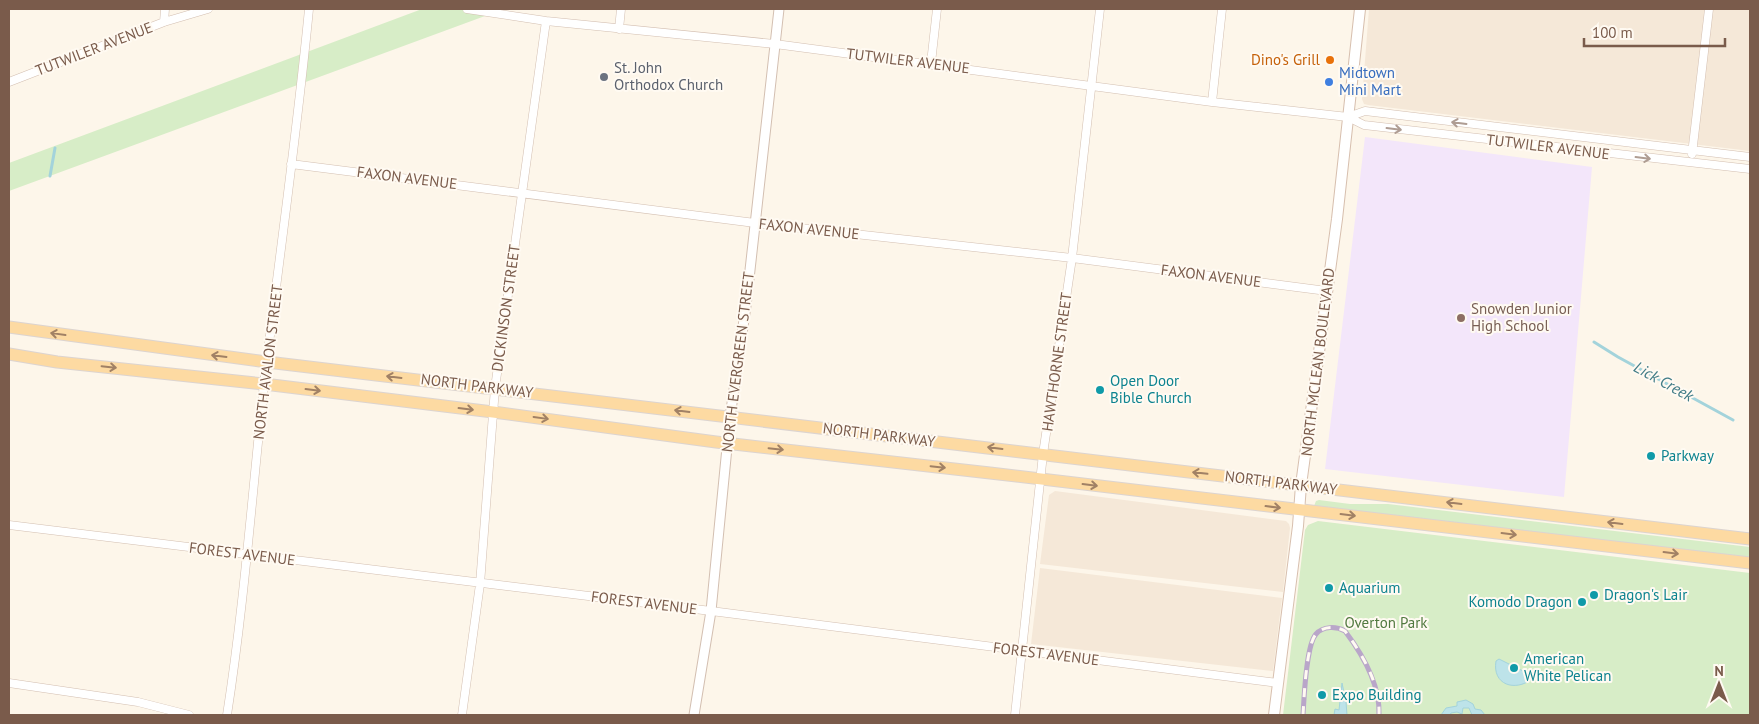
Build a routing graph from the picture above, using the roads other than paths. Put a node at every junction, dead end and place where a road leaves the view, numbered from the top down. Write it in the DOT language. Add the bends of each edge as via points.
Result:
graph roads {
  1 [pos="165,9"];
  2 [pos="208,9"];
  3 [pos="309,9"];
  4 [pos="469,9"];
  5 [pos="621,9"];
  6 [pos="779,9"];
  7 [pos="937,9"];
  8 [pos="1100,9"];
  9 [pos="1222,9"];
  10 [pos="1360,9"];
  11 [pos="1709,9"];
  12 [pos="546,21"];
  13 [pos="164,22"];
  14 [pos="619,29"];
  15 [pos="775,44"];
  16 [pos="931,63"];
  17 [pos="9,82"];
  18 [pos="1091,86"];
  19 [pos="1212,102"];
  20 [pos="1348,116"];
  21 [pos="1522,131"];
  22 [pos="1522,144"];
  23 [pos="1692,151"];
  24 [pos="1750,157"];
  25 [pos="1691,163"];
  26 [pos="292,164"];
  27 [pos="1750,169"];
  28 [pos="523,193"];
  29 [pos="755,222"];
  30 [pos="1072,258"];
  31 [pos="1327,291"];
  32 [pos="9,327"];
  33 [pos="9,354"];
  34 [pos="267,362"];
  35 [pos="264,384"];
  36 [pos="495,388"];
  37 [pos="493,412"];
  38 [pos="730,417"];
  39 [pos="728,443"];
  40 [pos="1043,454"];
  41 [pos="1042,479"];
  42 [pos="1301,485"];
  43 [pos="1300,510"];
  44 [pos="9,525"];
  45 [pos="1750,539"];
  46 [pos="247,554"];
  47 [pos="1750,562"];
  48 [pos="480,584"];
  49 [pos="710,611"];
  50 [pos="1023,651"];
  51 [pos="9,683"];
  52 [pos="1278,683"];
  53 [pos="189,715"];
  54 [pos="227,715"];
  55 [pos="462,715"];
  56 [pos="694,715"];
  57 [pos="1015,715"];
  58 [pos="1274,715"];
  1 -- 13 [label="street"];
  2 -- 13 [label="street, TUTWILER AVENUE"];
  3 -- 26 [label="street, NORTH AVALON STREET"];
  4 -- 12 [label="street, TUTWILER AVENUE"];
  5 -- 14 [label="street"];
  6 -- 15 [label="street, NORTH EVERGREEN STREET"];
  7 -- 16 [label="street"];
  8 -- 18 [label="street, HAWTHORNE STREET"];
  9 -- 19 [label="street"];
  10 -- 20 [label="main road, NORTH MCLEAN BOULEVARD"];
  11 -- 23 [label="street"];
  12 -- 14 [label="street, TUTWILER AVENUE"];
  12 -- 28 [label="street, DICKINSON STREET"];
  13 -- 17 [label="street, TUTWILER AVENUE"];
  14 -- 15 [label="street, TUTWILER AVENUE"];
  15 -- 16 [label="street, TUTWILER AVENUE"];
  15 -- 29 [label="street, NORTH EVERGREEN STREET"];
  16 -- 18 [label="street, TUTWILER AVENUE"];
  18 -- 19 [label="street, TUTWILER AVENUE"];
  18 -- 30 [label="street, HAWTHORNE STREET"];
  19 -- 20 [label="street, TUTWILER AVENUE"];
  21 -- 20 [label="street, TUTWILER AVENUE, one-way" via="1365,111"];
  20 -- 22 [label="street, TUTWILER AVENUE, one-way" via="1364,125"];
  20 -- 31 [label="main road, NORTH MCLEAN BOULEVARD"];
  21 -- 22 [label="street"];
  21 -- 23 [label="street, TUTWILER AVENUE"];
  22 -- 25 [label="street, TUTWILER AVENUE, one-way"];
  23 -- 24 [label="street, TUTWILER AVENUE"];
  23 -- 25 [label="street"];
  25 -- 27 [label="street, TUTWILER AVENUE"];
  26 -- 28 [label="street, FAXON AVENUE"];
  26 -- 34 [label="street, NORTH AVALON STREET"];
  28 -- 29 [label="street, FAXON AVENUE"];
  28 -- 36 [label="street, DICKINSON STREET"];
  29 -- 30 [label="street, FAXON AVENUE"];
  29 -- 38 [label="street, NORTH EVERGREEN STREET"];
  30 -- 31 [label="street, FAXON AVENUE"];
  30 -- 40 [label="street, HAWTHORNE STREET"];
  31 -- 42 [label="main road, NORTH MCLEAN BOULEVARD"];
  34 -- 32 [label="main road, NORTH PARKWAY, one-way"];
  33 -- 35 [label="main road, NORTH PARKWAY, one-way"];
  34 -- 35 [label="street, NORTH AVALON STREET"];
  36 -- 34 [label="main road, NORTH PARKWAY, one-way"];
  35 -- 37 [label="main road, NORTH PARKWAY, one-way"];
  35 -- 46 [label="street, NORTH AVALON STREET"];
  36 -- 37 [label="street, DICKINSON STREET"];
  38 -- 36 [label="main road, NORTH PARKWAY, one-way"];
  37 -- 39 [label="main road, NORTH PARKWAY, one-way"];
  37 -- 48 [label="street, DICKINSON STREET"];
  38 -- 39 [label="street, NORTH EVERGREEN STREET"];
  40 -- 38 [label="main road, NORTH PARKWAY, one-way"];
  39 -- 41 [label="main road, NORTH PARKWAY, one-way"];
  39 -- 49 [label="street, NORTH EVERGREEN STREET"];
  40 -- 41 [label="street, HAWTHORNE STREET"];
  42 -- 40 [label="main road, NORTH PARKWAY, one-way"];
  41 -- 43 [label="main road, NORTH PARKWAY, one-way"];
  41 -- 50 [label="street, HAWTHORNE STREET"];
  42 -- 43 [label="main road, NORTH MCLEAN BOULEVARD"];
  45 -- 42 [label="main road, NORTH PARKWAY, one-way"];
  43 -- 47 [label="main road, NORTH PARKWAY, one-way"];
  43 -- 52 [label="main road, NORTH MCLEAN BOULEVARD"];
  44 -- 46 [label="street, FOREST AVENUE"];
  46 -- 48 [label="street, FOREST AVENUE"];
  46 -- 54 [label="street, NORTH AVALON STREET"];
  48 -- 49 [label="street, FOREST AVENUE"];
  48 -- 55 [label="street, DICKINSON STREET"];
  49 -- 50 [label="street, FOREST AVENUE"];
  49 -- 56 [label="street, NORTH EVERGREEN STREET"];
  50 -- 52 [label="street, FOREST AVENUE"];
  50 -- 57 [label="street, HAWTHORNE STREET"];
  51 -- 53 [label="street" via="138,702"];
  52 -- 58 [label="main road, NORTH MCLEAN BOULEVARD"];
}
